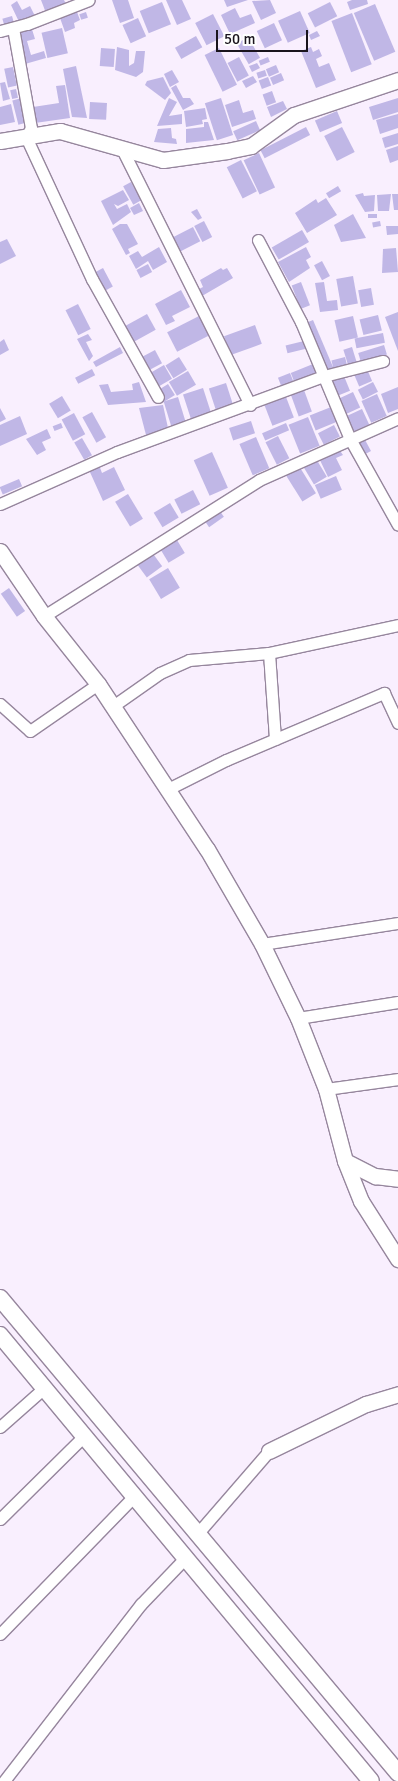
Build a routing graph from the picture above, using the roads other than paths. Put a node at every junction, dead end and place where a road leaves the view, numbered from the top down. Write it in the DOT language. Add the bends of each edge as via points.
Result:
graph roads {
  1 [pos="88,0"];
  2 [pos="13,28"];
  3 [pos="0,31"];
  4 [pos="398,80"];
  5 [pos="26,137"];
  6 [pos="0,141"];
  7 [pos="122,148"];
  8 [pos="258,240"];
  9 [pos="383,361"];
  10 [pos="324,376"];
  11 [pos="158,397"];
  12 [pos="250,405"];
  13 [pos="398,418"];
  14 [pos="350,439"];
  15 [pos="0,504"];
  16 [pos="398,525"];
  17 [pos="0,551"];
  18 [pos="44,616"];
  19 [pos="398,625"];
  20 [pos="269,653"];
  21 [pos="98,684"];
  22 [pos="0,704"];
  23 [pos="112,706"];
  24 [pos="398,723"];
  25 [pos="276,739"];
  26 [pos="168,789"];
  27 [pos="398,923"];
  28 [pos="262,944"];
  29 [pos="398,1002"];
  30 [pos="298,1018"];
  31 [pos="398,1079"];
  32 [pos="326,1089"];
  33 [pos="345,1161"];
  34 [pos="398,1179"];
  35 [pos="398,1259"];
  36 [pos="0,1298"];
  37 [pos="0,1335"];
  38 [pos="44,1388"];
  39 [pos="398,1394"];
  40 [pos="0,1427"];
  41 [pos="85,1435"];
  42 [pos="269,1451"];
  43 [pos="135,1495"];
  44 [pos="0,1519"];
  45 [pos="198,1533"];
  46 [pos="186,1557"];
  47 [pos="0,1634"];
  48 [pos="311,1670"];
  49 [pos="293,1685"];
  50 [pos="334,1697"];
  51 [pos="315,1712"];
  52 [pos="398,1773"];
  53 [pos="4,1781"];
  54 [pos="371,1781"];
  1 -- 2 [label="street"];
  2 -- 3 [label="street"];
  2 -- 5 [label="street" via="31,128"];
  4 -- 7 [label="street" via="294,115 252,146 163,160"];
  5 -- 6 [label="street"];
  5 -- 7 [label="street" via="60,132"];
  5 -- 11 [label="street" via="92,279"];
  7 -- 12 [label="street"];
  8 -- 10 [label="street" via="301,322"];
  9 -- 10 [label="street"];
  10 -- 12 [label="street"];
  10 -- 14 [label="street"];
  12 -- 15 [label="street" via="117,452"];
  13 -- 14 [label="street"];
  14 -- 16 [label="street"];
  14 -- 18 [label="street" via="259,480"];
  17 -- 18 [label="street"];
  18 -- 21 [label="street"];
  19 -- 20 [label="street"];
  20 -- 23 [label="street" via="189,660 160,673"];
  20 -- 25 [label="street"];
  21 -- 22 [label="street" via="30,731"];
  21 -- 23 [label="street"];
  23 -- 26 [label="street"];
  24 -- 25 [label="street" via="384,693"];
  25 -- 26 [label="street"];
  26 -- 28 [label="street" via="208,849"];
  27 -- 28 [label="street"];
  28 -- 30 [label="street"];
  29 -- 30 [label="street"];
  30 -- 32 [label="street"];
  31 -- 32 [label="street"];
  32 -- 33 [label="street"];
  33 -- 34 [label="street" via="375,1176"];
  33 -- 35 [label="street" via="361,1201"];
  36 -- 45 [label="main road"];
  37 -- 38 [label="main road"];
  38 -- 40 [label="street"];
  38 -- 41 [label="main road"];
  39 -- 42 [label="street" via="366,1404"];
  41 -- 43 [label="main road"];
  41 -- 44 [label="street"];
  42 -- 45 [label="street"];
  43 -- 46 [label="main road"];
  43 -- 47 [label="street"];
  45 -- 48 [label="main road"];
  46 -- 49 [label="main road"];
  46 -- 53 [label="street" via="141,1604"];
  48 -- 49 [label="main road"];
  48 -- 50 [label="main road"];
  49 -- 51 [label="main road"];
  50 -- 51 [label="main road"];
  50 -- 52 [label="main road"];
  51 -- 54 [label="main road"];
}
